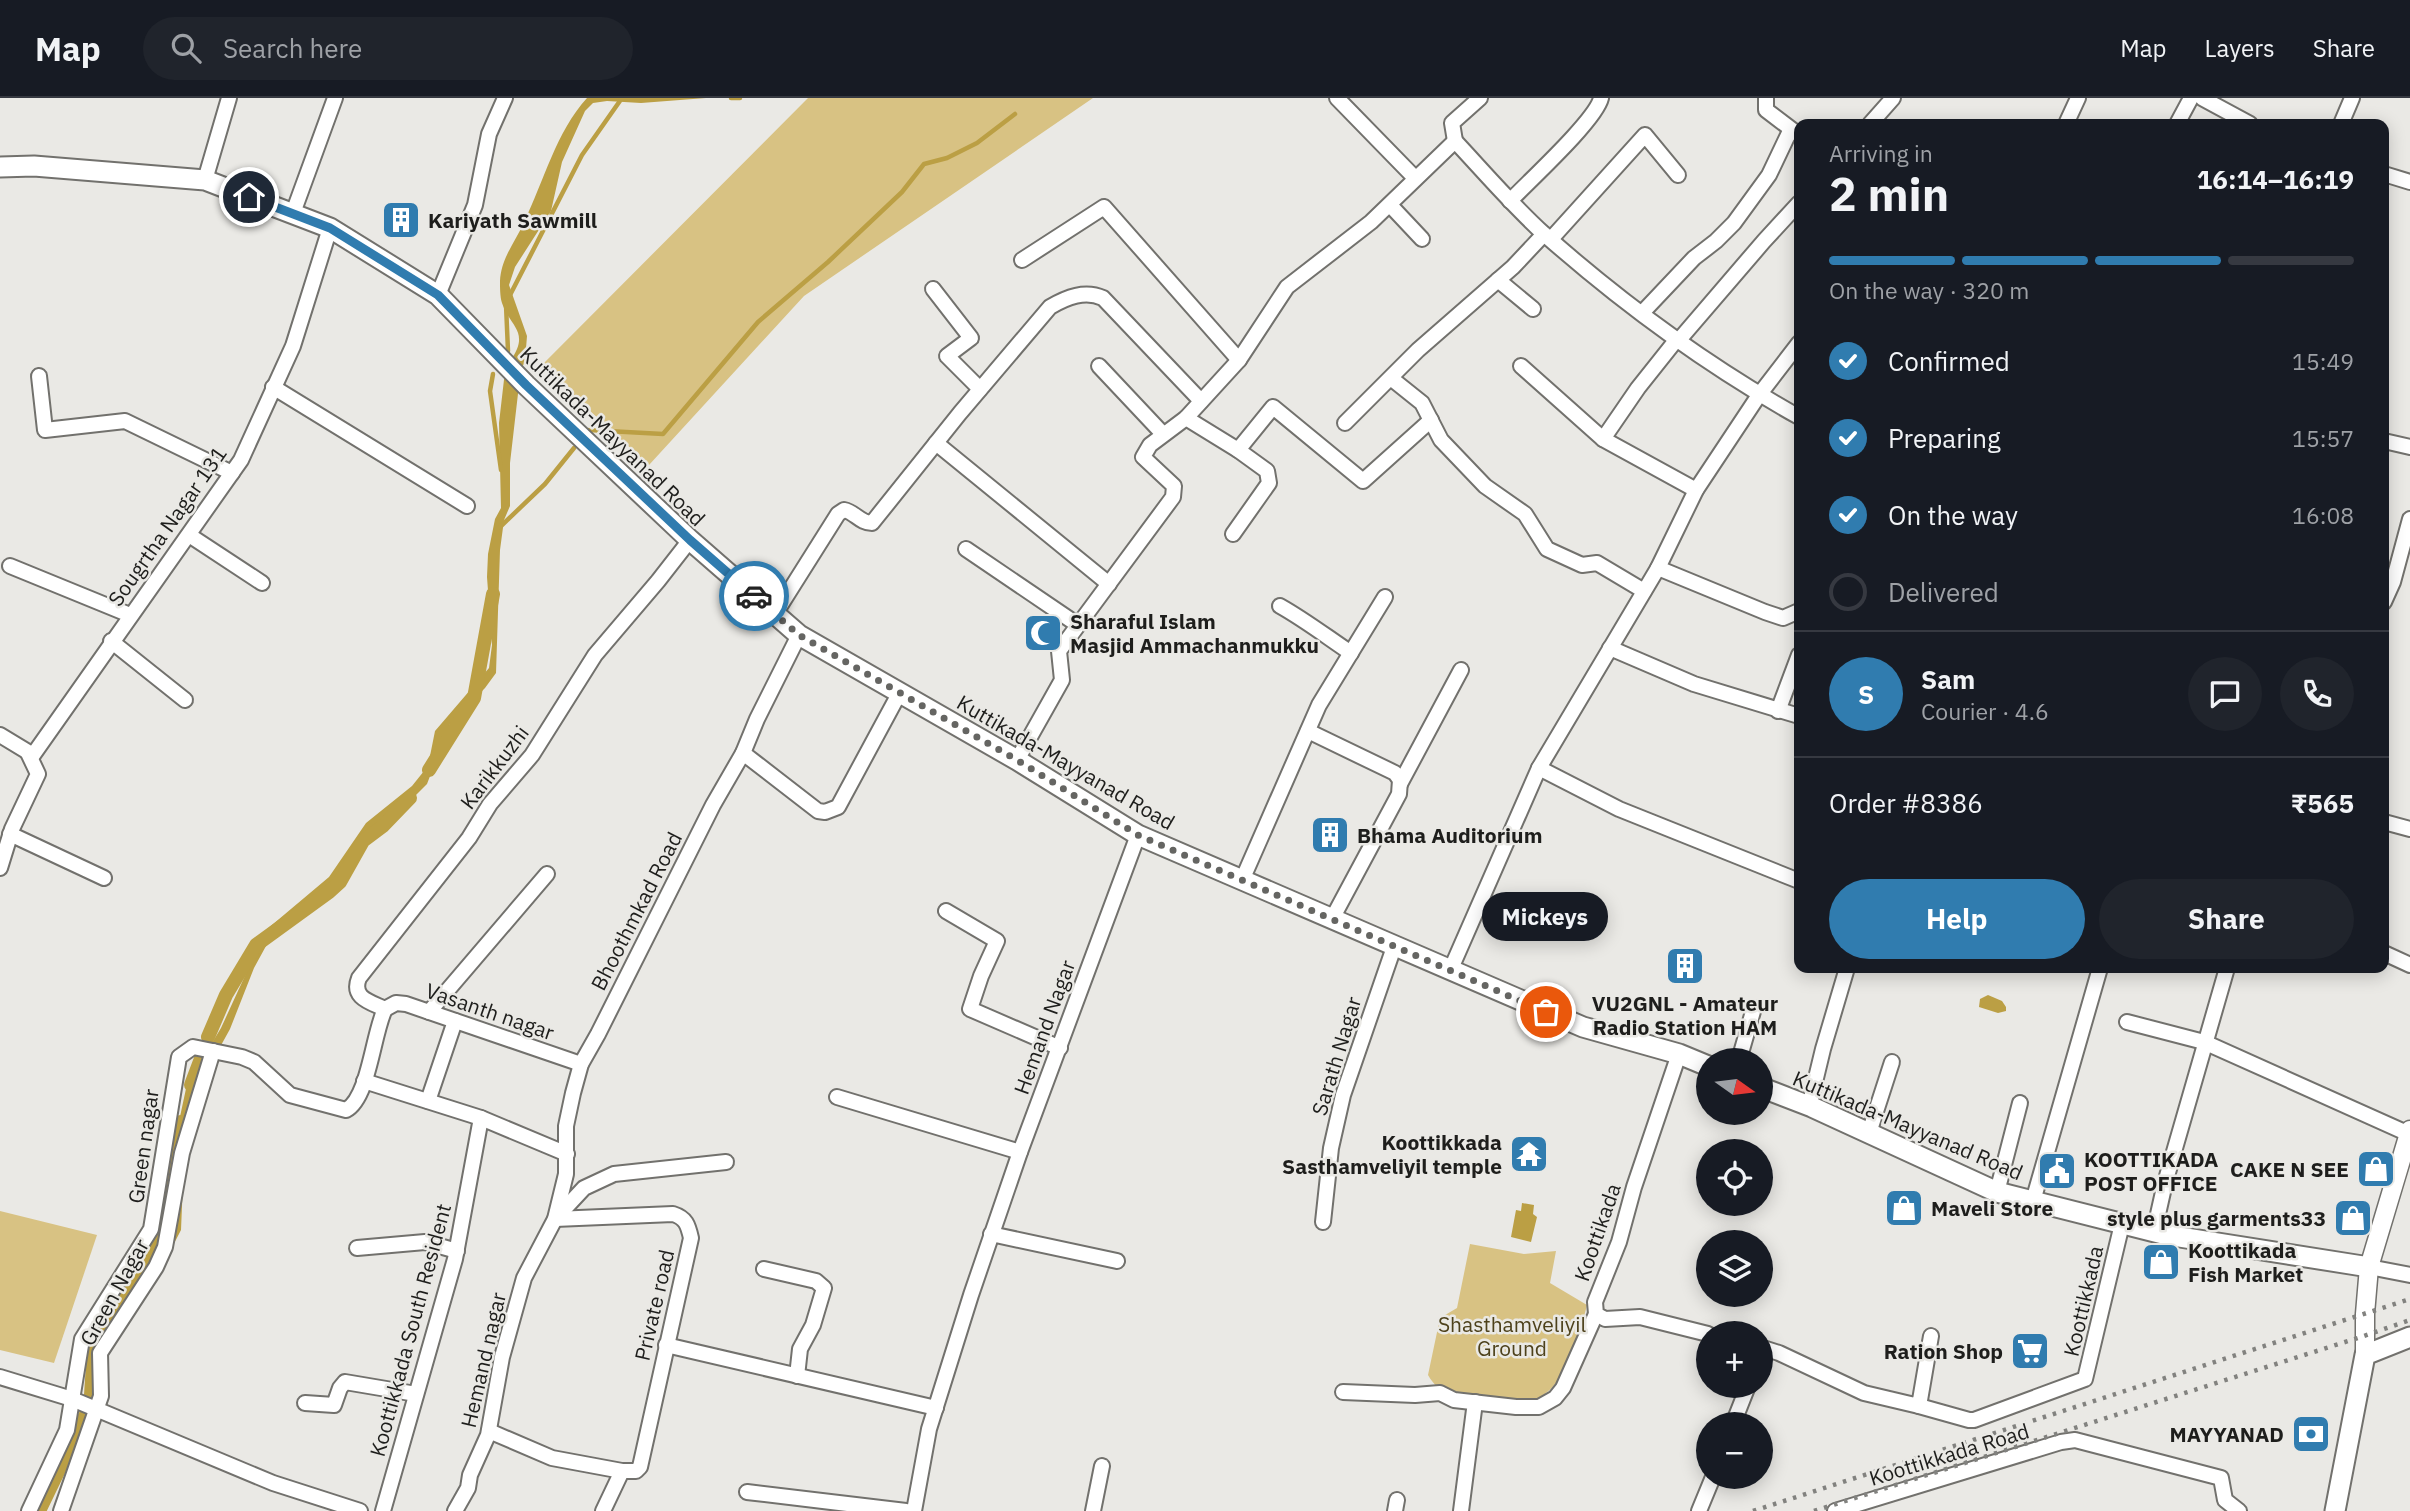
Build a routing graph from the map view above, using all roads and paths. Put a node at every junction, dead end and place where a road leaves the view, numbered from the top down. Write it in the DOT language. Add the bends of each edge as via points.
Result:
graph roads {
  1 [pos="229,98"];
  2 [pos="335,98"];
  3 [pos="505,98"];
  4 [pos="1337,98"];
  5 [pos="1480,98"];
  6 [pos="1601,98"];
  7 [pos="1893,98"];
  8 [pos="2078,98"];
  9 [pos="2191,98"];
  10 [pos="2202,98"];
  11 [pos="2352,98"];
  12 [pos="1770,102"];
  13 [pos="1874,119"];
  14 [pos="2068,119"];
  15 [pos="2180,119"];
  16 [pos="2241,119"];
  17 [pos="2343,119"];
  18 [pos="1794,134"];
  19 [pos="1455,141"];
  20 [pos="0,167"];
  21 [pos="1678,175"];
  22 [pos="2389,176"];
  23 [pos="1415,178"];
  24 [pos="205,180"];
  25 [pos="2410,182"];
  26 [pos="1510,201"];
  27 [pos="1390,205"];
  28 [pos="1794,208"];
  29 [pos="293,213"];
  30 [pos="330,228"];
  31 [pos="1547,237"];
  32 [pos="1422,239"];
  33 [pos="1022,260"];
  34 [pos="1498,280"];
  35 [pos="933,289"];
  36 [pos="438,295"];
  37 [pos="1533,309"];
  38 [pos="1642,313"];
  39 [pos="1678,339"];
  40 [pos="1794,350"];
  41 [pos="1239,360"];
  42 [pos="1099,366"];
  43 [pos="1521,366"];
  44 [pos="39,376"];
  45 [pos="1392,379"];
  46 [pos="273,387"];
  47 [pos="980,389"];
  48 [pos="1759,395"];
  49 [pos="1201,401"];
  50 [pos="1794,414"];
  51 [pos="1186,418"];
  52 [pos="1431,420"];
  53 [pos="1345,423"];
  54 [pos="1163,434"];
  55 [pos="1603,439"];
  56 [pos="2389,442"];
  57 [pos="936,443"];
  58 [pos="2410,447"];
  59 [pos="1238,450"];
  60 [pos="232,473"];
  61 [pos="1696,490"];
  62 [pos="467,506"];
  63 [pos="2410,519"];
  64 [pos="1233,534"];
  65 [pos="189,535"];
  66 [pos="690,540"];
  67 [pos="966,549"];
  68 [pos="10,566"];
  69 [pos="1658,568"];
  70 [pos="262,583"];
  71 [pos="1109,584"];
  72 [pos="1644,591"];
  73 [pos="2389,591"];
  74 [pos="1385,597"];
  75 [pos="1280,606"];
  76 [pos="1794,613"];
  77 [pos="775,614"];
  78 [pos="130,615"];
  79 [pos="1078,625"];
  80 [pos="799,635"];
  81 [pos="111,641"];
  82 [pos="1610,648"];
  83 [pos="1351,653"];
  84 [pos="1794,668"];
  85 [pos="1461,670"];
  86 [pos="900,692"];
  87 [pos="185,700"];
  88 [pos="1778,711"];
  89 [pos="1794,715"];
  90 [pos="1308,731"];
  91 [pos="0,735"];
  92 [pos="743,753"];
  93 [pos="33,755"];
  94 [pos="1017,760"];
  95 [pos="1539,768"];
  96 [pos="1400,784"];
  97 [pos="2389,823"];
  98 [pos="2410,829"];
  99 [pos="10,834"];
  100 [pos="1138,835"];
  101 [pos="0,868"];
  102 [pos="547,874"];
  103 [pos="104,878"];
  104 [pos="1243,878"];
  105 [pos="1794,879"];
  106 [pos="946,911"];
  107 [pos="1332,919"];
  108 [pos="1394,947"];
  109 [pos="2389,955"];
  110 [pos="2410,965"];
  111 [pos="1450,971"];
  112 [pos="1846,973"];
  113 [pos="2099,973"];
  114 [pos="2225,973"];
  115 [pos="1754,1008"];
  116 [pos="386,1009"];
  117 [pos="429,1012"];
  118 [pos="455,1021"];
  119 [pos="2127,1022"];
  120 [pos="2204,1042"];
  121 [pos="1060,1048"];
  122 [pos="1742,1048"];
  123 [pos="213,1051"];
  124 [pos="1679,1054"];
  125 [pos="1696,1061"];
  126 [pos="1892,1062"];
  127 [pos="581,1063"];
  128 [pos="364,1081"];
  129 [pos="1773,1092"];
  130 [pos="837,1097"];
  131 [pos="428,1101"];
  132 [pos="2020,1103"];
  133 [pos="1810,1107"];
  134 [pos="481,1118"];
  135 [pos="2409,1132"];
  136 [pos="1869,1133"];
  137 [pos="1020,1152"];
  138 [pos="567,1154"];
  139 [pos="726,1161"];
  140 [pos="1997,1192"];
  141 [pos="2034,1201"];
  142 [pos="555,1219"];
  143 [pos="1323,1222"];
  144 [pos="2123,1224"];
  145 [pos="2154,1232"];
  146 [pos="992,1234"];
  147 [pos="358,1248"];
  148 [pos="457,1251"];
  149 [pos="1117,1261"];
  150 [pos="2369,1267"];
  151 [pos="764,1269"];
  152 [pos="2410,1275"];
  153 [pos="1596,1314"];
  154 [pos="1696,1331"];
  155 [pos="1931,1336"];
  156 [pos="2410,1337"];
  157 [pos="666,1345"];
  158 [pos="1773,1352"];
  159 [pos="2365,1355"];
  160 [pos="797,1376"];
  161 [pos="0,1377"];
  162 [pos="1343,1392"];
  163 [pos="416,1394"];
  164 [pos="72,1399"];
  165 [pos="1475,1402"];
  166 [pos="305,1403"];
  167 [pos="1919,1406"];
  168 [pos="936,1408"];
  169 [pos="98,1409"];
  170 [pos="489,1432"];
  171 [pos="1101,1466"];
  172 [pos="622,1471"];
  173 [pos="1708,1489"];
  174 [pos="747,1492"];
  175 [pos="29,1511"];
  176 [pos="61,1511"];
  177 [pos="360,1511"];
  178 [pos="383,1511"];
  179 [pos="455,1511"];
  180 [pos="603,1511"];
  181 [pos="906,1511"];
  182 [pos="914,1511"];
  183 [pos="1093,1511"];
  184 [pos="1461,1511"];
  185 [pos="1699,1511"];
  186 [pos="1835,1511"];
  187 [pos="2239,1511"];
  188 [pos="2335,1511"];
  1 -- 24 [label="street"];
  2 -- 29 [label="street"];
  3 -- 36 [label="street" via="489,134 475,205"];
  4 -- 23 [label="street"];
  5 -- 19 [label="street" via="1452,123"];
  6 -- 26 [label="street" via="1583,126"];
  7 -- 13 [label="street"];
  8 -- 14 [label="street"];
  9 -- 15 [label="street"];
  10 -- 16 [label="street"];
  11 -- 17 [label="street"];
  12 -- 18 [label="street"];
  18 -- 38 [label="street" via="1734,223"];
  19 -- 23 [label="street"];
  19 -- 26 [label="street"];
  20 -- 24 [label="main road, Kuttikada-Mayyanad Road"];
  21 -- 31 [label="street" via="1645,135"];
  22 -- 25 [label="street"];
  23 -- 27 [label="street"];
  24 -- 29 [label="main road, Kuttikada-Mayyanad Road"];
  26 -- 31 [label="street"];
  27 -- 32 [label="street"];
  27 -- 41 [label="street" via="1287,288"];
  28 -- 39 [label="street"];
  29 -- 30 [label="main road, Kuttikada-Mayyanad Road"];
  30 -- 36 [label="main road, Kuttikada-Mayyanad Road"];
  30 -- 46 [label="street, Sougrtha Nagar 131" via="293,346"];
  31 -- 34 [label="street"];
  31 -- 38 [label="street"];
  33 -- 41 [label="street" via="1104,207"];
  34 -- 37 [label="street"];
  34 -- 45 [label="street"];
  35 -- 47 [label="street" via="971,338 947,356"];
  36 -- 66 [label="main road, Kuttikada-Mayyanad Road"];
  38 -- 39 [label="street"];
  39 -- 48 [label="street"];
  39 -- 55 [label="street"];
  40 -- 48 [label="street"];
  41 -- 49 [label="street"];
  42 -- 54 [label="street"];
  43 -- 55 [label="street"];
  44 -- 60 [label="street" via="45,430 125,421"];
  45 -- 52 [label="street" via="1422,403"];
  45 -- 53 [label="street"];
  46 -- 60 [label="street, Sougrtha Nagar 131"];
  46 -- 62 [label="street"];
  47 -- 49 [label="street" via="1050,307 1086,293 1110,303"];
  47 -- 57 [label="street"];
  48 -- 50 [label="street"];
  48 -- 61 [label="street"];
  49 -- 51 [label="street"];
  51 -- 54 [label="street"];
  51 -- 59 [label="street"];
  52 -- 59 [label="street" via="1363,481 1273,407"];
  52 -- 72 [label="street" via="1441,440 1485,486 1525,514 1547,549 1582,565 1597,563"];
  54 -- 71 [label="street" via="1143,457 1174,486 1172,497"];
  55 -- 61 [label="street"];
  56 -- 58 [label="street"];
  57 -- 71 [label="street"];
  57 -- 77 [label="street" via="872,523 850,511 838,514"];
  59 -- 64 [label="street" via="1267,471 1269,483"];
  60 -- 65 [label="street, Sougrtha Nagar 131"];
  61 -- 69 [label="street"];
  63 -- 73 [label="street"];
  65 -- 70 [label="street"];
  65 -- 78 [label="street, Sougrtha Nagar 131"];
  66 -- 77 [label="main road, Kuttikada-Mayyanad Road"];
  66 -- 116 [label="street, Karikkuzhi" via="596,655 532,755 359,978 357,994"];
  67 -- 79 [label="street"];
  68 -- 78 [label="street"];
  69 -- 72 [label="street"];
  69 -- 76 [label="street" via="1783,618"];
  71 -- 79 [label="street"];
  72 -- 82 [label="street"];
  74 -- 83 [label="street"];
  75 -- 83 [label="street"];
  77 -- 80 [label="main road, Kuttikada-Mayyanad Road"];
  78 -- 81 [label="street, Sougrtha Nagar 131"];
  79 -- 94 [label="street" via="1059,651 1062,680"];
  80 -- 86 [label="main road, Kuttikada-Mayyanad Road"];
  80 -- 92 [label="street, Bhoothmkad Road"];
  81 -- 87 [label="street"];
  81 -- 93 [label="street, Sougrtha Nagar 131"];
  82 -- 88 [label="street" via="1694,684"];
  82 -- 95 [label="street"];
  83 -- 90 [label="street"];
  84 -- 88 [label="street"];
  85 -- 96 [label="street"];
  86 -- 92 [label="street" via="838,807 832,810 818,811"];
  86 -- 94 [label="main road, Kuttikada-Mayyanad Road"];
  88 -- 89 [label="street"];
  90 -- 96 [label="street" via="1395,773"];
  90 -- 104 [label="street"];
  91 -- 93 [label="street"];
  92 -- 127 [label="street, Bhoothmkad Road"];
  93 -- 99 [label="street" via="28,753 38,774"];
  94 -- 100 [label="main road, Kuttikada-Mayyanad Road"];
  95 -- 105 [label="street" via="1619,808"];
  95 -- 111 [label="street"];
  96 -- 107 [label="street" via="1399,794"];
  97 -- 98 [label="street"];
  99 -- 101 [label="street"];
  99 -- 103 [label="street"];
  100 -- 104 [label="main road, Kuttikada-Mayyanad Road"];
  100 -- 121 [label="street, Hemand Nagar"];
  102 -- 117 [label="street"];
  104 -- 107 [label="main road, Kuttikada-Mayyanad Road"];
  106 -- 121 [label="street" via="997,941 970,1009"];
  107 -- 108 [label="main road, Kuttikada-Mayyanad Road"];
  108 -- 111 [label="main road, Kuttikada-Mayyanad Road"];
  108 -- 143 [label="street, Sarath Nagar" via="1343,1096 1331,1148"];
  109 -- 110 [label="street"];
  111 -- 124 [label="main road, Kuttikada-Mayyanad Road" via="1583,1027"];
  112 -- 133 [label="street"];
  113 -- 141 [label="street"];
  114 -- 120 [label="street"];
  115 -- 122 [label="street"];
  116 -- 117 [label="street, Vasanth nagar" via="396,1003"];
  116 -- 128 [label="street, Green nagar"];
  117 -- 118 [label="street, Vasanth nagar"];
  118 -- 127 [label="street, Vasanth nagar"];
  118 -- 131 [label="street"];
  119 -- 120 [label="street"];
  120 -- 135 [label="street"];
  120 -- 145 [label="street"];
  121 -- 137 [label="street, Hemand Nagar"];
  123 -- 128 [label="street, Green nagar" via="254,1062 290,1095 337,1110 353,1107"];
  123 -- 164 [label="street, Green nagar" via="194,1047 179,1057 151,1229 82,1339"];
  123 -- 169 [label="street, Green Nagar" via="182,1153 165,1247 100,1353"];
  124 -- 125 [label="main road, Kuttikada-Mayyanad Road"];
  124 -- 153 [label="street, Koottikada" via="1595,1302"];
  126 -- 136 [label="street"];
  127 -- 138 [label="street, Bhoothmkad Road" via="566,1126"];
  128 -- 131 [label="street"];
  129 -- 133 [label="main road, Kuttikada-Mayyanad Road"];
  130 -- 137 [label="street"];
  131 -- 134 [label="street"];
  132 -- 140 [label="street"];
  133 -- 136 [label="main road, Kuttikada-Mayyanad Road"];
  134 -- 138 [label="street"];
  134 -- 148 [label="street, Koottikkada South Resident"];
  135 -- 150 [label="street"];
  136 -- 140 [label="main road, Kuttikada-Mayyanad Road"];
  137 -- 146 [label="street, Hemand Nagar"];
  138 -- 142 [label="street, Bhoothmkad Road"];
  139 -- 142 [label="street" via="614,1174 584,1188"];
  140 -- 141 [label="main road, Kuttikada-Mayyanad Road"];
  141 -- 144 [label="main road, Kuttikada-Mayyanad Road"];
  142 -- 157 [label="street, Private road" via="665,1213 680,1216 688,1224 691,1238"];
  142 -- 170 [label="street, Hemand nagar" via="515,1305"];
  144 -- 145 [label="main road, Kuttikada-Mayyanad Road"];
  144 -- 167 [label="street, Koottikkada" via="2085,1379 1974,1420"];
  145 -- 150 [label="main road, Kuttikada-Mayyanad Road"];
  146 -- 149 [label="street"];
  146 -- 168 [label="street, Hemand Nagar"];
  147 -- 148 [label="street" via="425,1242"];
  148 -- 163 [label="street, Koottikkada South Resident"];
  150 -- 152 [label="street"];
  150 -- 159 [label="street"];
  151 -- 160 [label="street" via="816,1281 824,1288 800,1349"];
  153 -- 154 [label="street, Koottikada" via="1605,1319 1640,1317"];
  153 -- 165 [label="street" via="1555,1398 1539,1407"];
  155 -- 167 [label="street"];
  156 -- 159 [label="main road"];
  157 -- 160 [label="street"];
  157 -- 172 [label="street, Private road" via="640,1467"];
  158 -- 167 [label="street" via="1864,1393"];
  159 -- 188 [label="main road"];
  160 -- 168 [label="street"];
  161 -- 164 [label="street"];
  162 -- 165 [label="street" via="1440,1393 1454,1401"];
  163 -- 166 [label="street" via="345,1382 334,1405"];
  163 -- 178 [label="street, Koottikkada South Resident"];
  164 -- 169 [label="street"];
  164 -- 175 [label="street, Green nagar" via="66,1430"];
  165 -- 184 [label="street"];
  168 -- 182 [label="street, Hemand Nagar"];
  169 -- 176 [label="street, Green Nagar"];
  169 -- 177 [label="street" via="273,1483"];
  170 -- 172 [label="street" via="552,1458"];
  170 -- 179 [label="street, Hemand nagar"];
  171 -- 183 [label="street"];
  172 -- 180 [label="street, Private road"];
  173 -- 185 [label="street"];
  174 -- 181 [label="street"];
  186 -- 187 [label="street, Koottikkada Road" via="2075,1440 2221,1478 2225,1500"];
}
